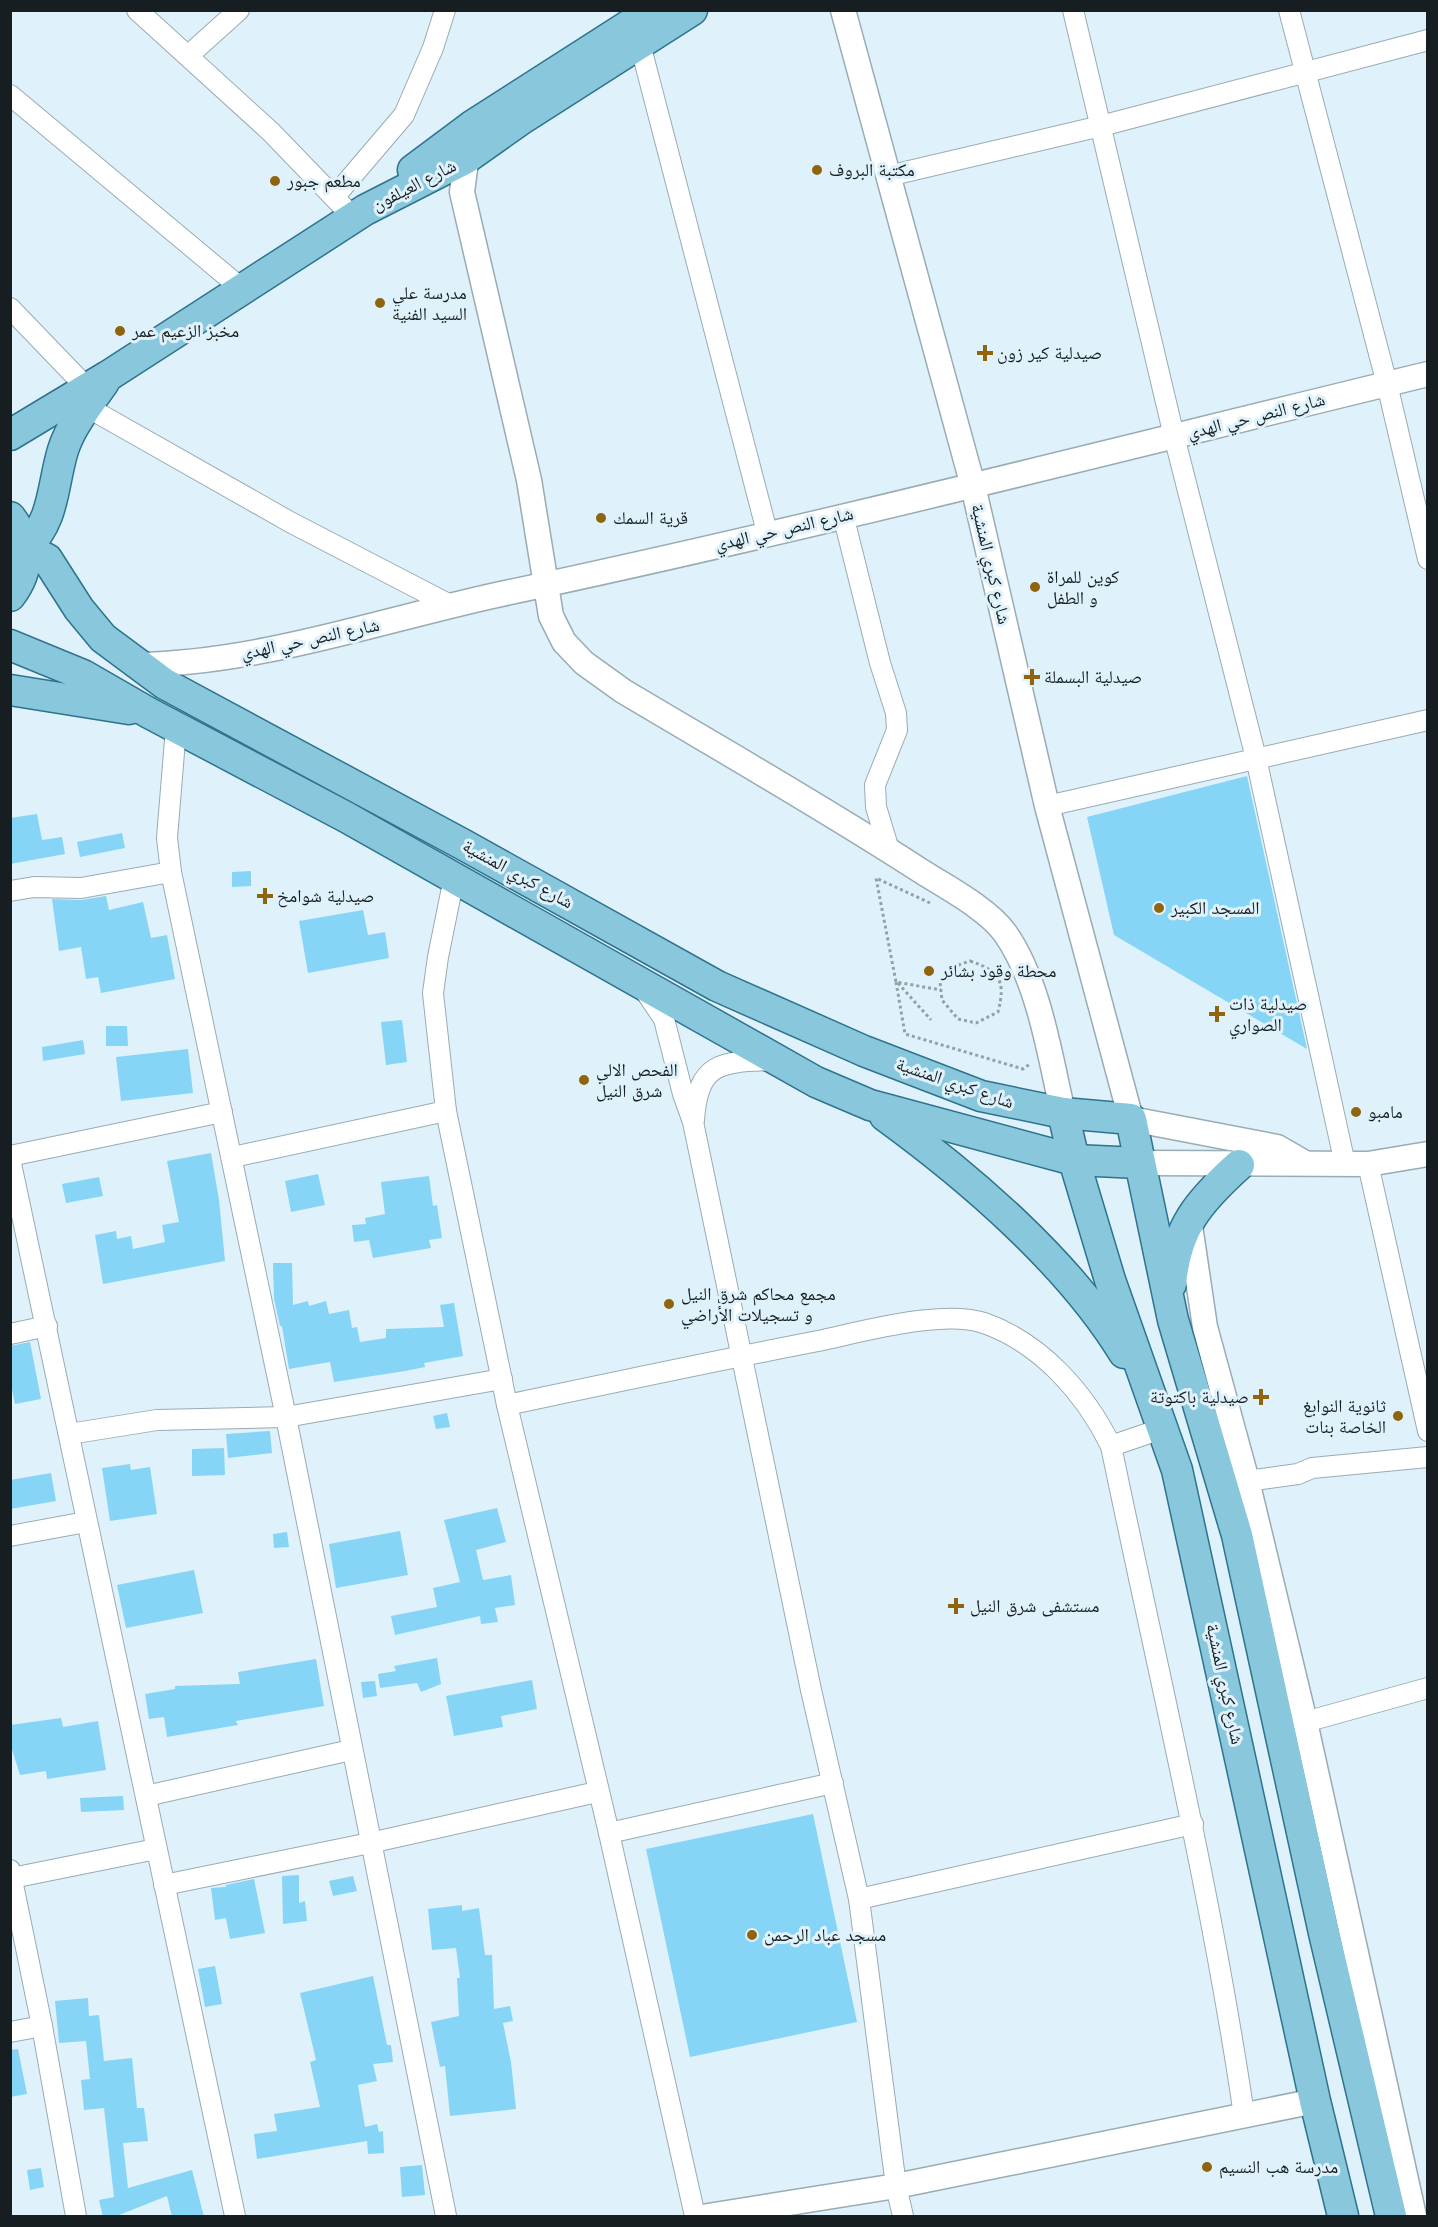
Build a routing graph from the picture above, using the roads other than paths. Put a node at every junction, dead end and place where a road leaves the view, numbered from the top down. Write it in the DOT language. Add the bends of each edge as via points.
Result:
graph roads {
  1 [pos="137,10"];
  2 [pos="239,10"];
  3 [pos="446,10"];
  4 [pos="653,10"];
  5 [pos="692,10"];
  6 [pos="843,10"];
  7 [pos="1072,10"];
  8 [pos="1289,10"];
  9 [pos="625,30"];
  10 [pos="1428,40"];
  11 [pos="189,55"];
  12 [pos="1304,71"];
  13 [pos="10,95"];
  14 [pos="472,126"];
  15 [pos="1101,126"];
  16 [pos="465,159"];
  17 [pos="888,176"];
  18 [pos="351,208"];
  19 [pos="241,288"];
  20 [pos="10,308"];
  21 [pos="1428,374"];
  22 [pos="1387,384"];
  23 [pos="94,390"];
  24 [pos="10,435"];
  25 [pos="1174,436"];
  26 [pos="973,486"];
  27 [pos="843,515"];
  28 [pos="10,517"];
  29 [pos="767,532"];
  30 [pos="26,548"];
  31 [pos="1428,559"];
  32 [pos="547,584"];
  33 [pos="10,596"];
  34 [pos="450,605"];
  35 [pos="10,645"];
  36 [pos="136,665"];
  37 [pos="10,690"];
  38 [pos="149,713"];
  39 [pos="1428,720"];
  40 [pos="176,728"];
  41 [pos="1256,758"];
  42 [pos="1047,806"];
  43 [pos="889,850"];
  44 [pos="171,872"];
  45 [pos="454,878"];
  46 [pos="10,891"];
  47 [pos="640,984"];
  48 [pos="774,1060"];
  49 [pos="870,1105"];
  50 [pos="446,1111"];
  51 [pos="222,1112"];
  52 [pos="1063,1113"];
  53 [pos="1131,1119"];
  54 [pos="693,1122"];
  55 [pos="1428,1154"];
  56 [pos="233,1157"];
  57 [pos="10,1158"];
  58 [pos="1074,1160"];
  59 [pos="1303,1162"];
  60 [pos="1140,1163"];
  61 [pos="1356,1164"];
  62 [pos="1239,1165"];
  63 [pos="1189,1220"];
  64 [pos="1173,1320"];
  65 [pos="47,1326"];
  66 [pos="10,1334"];
  67 [pos="741,1356"];
  68 [pos="502,1379"];
  69 [pos="507,1405"];
  70 [pos="1159,1416"];
  71 [pos="286,1417"];
  72 [pos="1428,1431"];
  73 [pos="69,1434"];
  74 [pos="1111,1446"];
  75 [pos="1428,1457"];
  76 [pos="1247,1481"];
  77 [pos="86,1522"];
  78 [pos="10,1536"];
  79 [pos="1428,1688"];
  80 [pos="1305,1722"];
  81 [pos="351,1750"];
  82 [pos="833,1783"];
  83 [pos="597,1792"];
  84 [pos="146,1796"];
  85 [pos="1193,1824"];
  86 [pos="609,1833"];
  87 [pos="370,1843"];
  88 [pos="156,1848"];
  89 [pos="11,1874"];
  90 [pos="164,1885"];
  91 [pos="859,1899"];
  92 [pos="42,2026"];
  93 [pos="10,2032"];
  94 [pos="1315,2101"];
  95 [pos="1244,2115"];
  96 [pos="896,2186"];
  97 [pos="76,2217"];
  98 [pos="236,2217"];
  99 [pos="446,2217"];
  100 [pos="695,2217"];
  101 [pos="708,2217"];
  102 [pos="903,2217"];
  103 [pos="1343,2217"];
  104 [pos="1390,2217"];
  105 [pos="1414,2217"];
  1 -- 11 [label="street"];
  2 -- 11 [label="street"];
  3 -- 18 [label="street" via="404,115"];
  4 -- 9 [label="main road, شارع العيلفون"];
  5 -- 9 [label="main road, شارع العيلفون"];
  6 -- 17 [label="street, شارع كبري المنشية"];
  7 -- 15 [label="street"];
  8 -- 12 [label="street"];
  9 -- 14 [label="main road, شارع العيلفون"];
  9 -- 16 [label="main road, شارع العيلفون" via="523,118"];
  9 -- 29 [label="street"];
  10 -- 12 [label="street"];
  11 -- 18 [label="street"];
  12 -- 15 [label="street"];
  12 -- 22 [label="street"];
  13 -- 19 [label="street"];
  14 -- 16 [label="street"];
  14 -- 18 [label="main road, شارع العيلفون"];
  15 -- 17 [label="street"];
  15 -- 25 [label="street"];
  16 -- 18 [label="main road, شارع العيلفون"];
  16 -- 32 [label="street" via="462,192 529,480"];
  17 -- 26 [label="street, شارع كبري المنشية"];
  18 -- 19 [label="main road"];
  19 -- 23 [label="main road"];
  20 -- 23 [label="street"];
  21 -- 22 [label="street, شارع النص حي الهدي"];
  22 -- 25 [label="street, شارع النص حي الهدي"];
  22 -- 31 [label="street"];
  23 -- 24 [label="main road"];
  23 -- 30 [label="main road" via="63,450 48,519"];
  23 -- 34 [label="street" via="290,522"];
  25 -- 26 [label="street, شارع النص حي الهدي"];
  25 -- 41 [label="street"];
  26 -- 27 [label="street, شارع النص حي الهدي"];
  26 -- 42 [label="street, شارع كبري المنشية"];
  27 -- 29 [label="street, شارع النص حي الهدي"];
  27 -- 43 [label="street" via="896,713 897,730 875,785 876,807"];
  28 -- 30 [label="main road"];
  29 -- 32 [label="street, شارع النص حي الهدي"];
  30 -- 33 [label="main road" via="20,584"];
  30 -- 36 [label="main road, شارع كبري المنشية" via="47,559 92,626"];
  32 -- 34 [label="street, شارع النص حي الهدي"];
  32 -- 43 [label="street" via="551,616 564,642 584,663 622,691"];
  34 -- 36 [label="street, شارع النص حي الهدي" via="231,656"];
  35 -- 38 [label="main road, شارع كبري المنشية" via="83,675"];
  36 -- 52 [label="main road, شارع كبري المنشية" via="198,704 464,845 717,986 956,1087 1010,1104"];
  37 -- 38 [label="main road"];
  38 -- 40 [label="main road, شارع كبري المنشية"];
  39 -- 41 [label="street"];
  40 -- 44 [label="street" via="167,838"];
  40 -- 45 [label="main road, شارع كبري المنشية"];
  41 -- 42 [label="street"];
  41 -- 61 [label="street"];
  42 -- 53 [label="street, شارع كبري المنشية"];
  43 -- 52 [label="street" via="978,909 1004,931 1021,959 1040,1014"];
  44 -- 46 [label="street" via="81,888"];
  44 -- 51 [label="street"];
  45 -- 47 [label="main road, شارع كبري المنشية"];
  45 -- 50 [label="street" via="434,993"];
  47 -- 48 [label="main road, شارع كبري المنشية"];
  47 -- 54 [label="street" via="664,1019"];
  48 -- 49 [label="main road, شارع كبري المنشية"];
  48 -- 54 [label="street" via="726,1064 707,1074 697,1093"];
  49 -- 58 [label="main road, شارع كبري المنشية"];
  49 -- 70 [label="main road" via="989,1200 1087,1300 1114,1337"];
  50 -- 56 [label="street"];
  50 -- 68 [label="street"];
  51 -- 56 [label="street"];
  51 -- 57 [label="street"];
  52 -- 53 [label="main road, شارع كبري المنشية"];
  52 -- 58 [label="main road, شارع كبري المنشية"];
  53 -- 59 [label="street" via="1278,1147"];
  53 -- 60 [label="main road, شارع كبري المنشية"];
  54 -- 67 [label="street"];
  55 -- 61 [label="street"];
  56 -- 71 [label="street"];
  57 -- 65 [label="street"];
  58 -- 60 [label="main road, شارع كبري المنشية"];
  58 -- 70 [label="main road, شارع كبري المنشية" via="1113,1289"];
  59 -- 61 [label="street"];
  59 -- 62 [label="street"];
  60 -- 62 [label="street"];
  60 -- 64 [label="main road, شارع كبري المنشية"];
  61 -- 72 [label="street"];
  62 -- 63 [label="main road" via="1212,1190"];
  63 -- 64 [label="main road" via="1174,1254"];
  63 -- 76 [label="street" via="1205,1327"];
  64 -- 104 [label="main road, شارع كبري المنشية" via="1237,1535"];
  65 -- 66 [label="street"];
  65 -- 73 [label="street"];
  67 -- 69 [label="street"];
  67 -- 74 [label="street" via="941,1319 983,1323 1023,1343 1058,1370 1099,1421"];
  67 -- 82 [label="street"];
  68 -- 69 [label="street"];
  68 -- 71 [label="street"];
  69 -- 83 [label="street"];
  70 -- 74 [label="street"];
  70 -- 94 [label="main road, شارع كبري المنشية" via="1200,1567"];
  71 -- 73 [label="street" via="157,1420"];
  71 -- 81 [label="street"];
  73 -- 77 [label="street"];
  74 -- 85 [label="street"];
  75 -- 76 [label="street" via="1312,1468 1298,1474"];
  76 -- 80 [label="street"];
  77 -- 78 [label="street"];
  77 -- 84 [label="street"];
  79 -- 80 [label="street"];
  80 -- 105 [label="street"];
  81 -- 84 [label="street"];
  81 -- 87 [label="street"];
  82 -- 86 [label="street"];
  82 -- 91 [label="street"];
  83 -- 86 [label="street"];
  83 -- 87 [label="street"];
  84 -- 88 [label="street"];
  85 -- 91 [label="street"];
  85 -- 95 [label="street"];
  86 -- 100 [label="street"];
  87 -- 90 [label="street"];
  87 -- 99 [label="street"];
  88 -- 89 [label="street"];
  88 -- 90 [label="street"];
  89 -- 92 [label="street"];
  90 -- 98 [label="street"];
  91 -- 96 [label="street"];
  92 -- 93 [label="street"];
  92 -- 97 [label="street"];
  94 -- 95 [label="street"];
  94 -- 103 [label="main road, شارع كبري المنشية"];
  95 -- 96 [label="street"];
  96 -- 101 [label="street"];
  96 -- 102 [label="street"];
}
